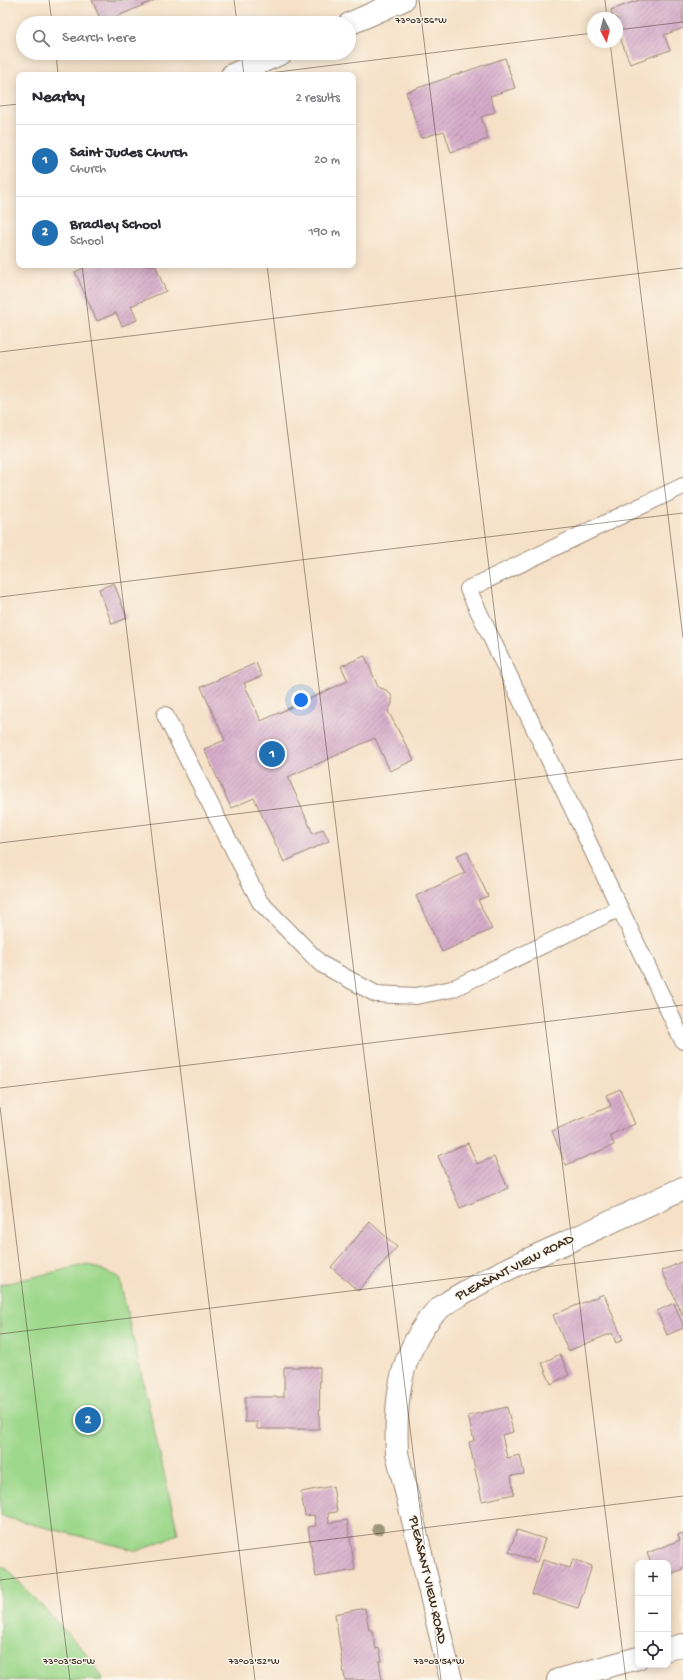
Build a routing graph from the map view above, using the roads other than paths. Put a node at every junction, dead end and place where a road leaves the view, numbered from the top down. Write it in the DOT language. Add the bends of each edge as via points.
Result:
graph roads {
  1 [pos="403,0"];
  2 [pos="356,21"];
  3 [pos="266,60"];
  4 [pos="239,72"];
  5 [pos="683,486"];
  6 [pos="165,715"];
  7 [pos="620,908"];
  8 [pos="683,1041"];
  9 [pos="683,1188"];
  10 [pos="683,1645"];
  11 [pos="671,1648"];
  12 [pos="635,1659"];
  13 [pos="451,1680"];
  14 [pos="558,1680"];
  1 -- 2 [label="street"];
  3 -- 4 [label="street"];
  5 -- 7 [label="lane" via="468,589"];
  6 -- 7 [label="lane" via="260,902 321,964 376,994 416,996 452,989"];
  7 -- 8 [label="lane"];
  9 -- 13 [label="street, PLEASANT VIEW ROAD" via="499,1273 452,1299 431,1317 414,1344 399,1386 396,1418 397,1453"];
  10 -- 11 [label="street"];
  12 -- 14 [label="street"];
}
